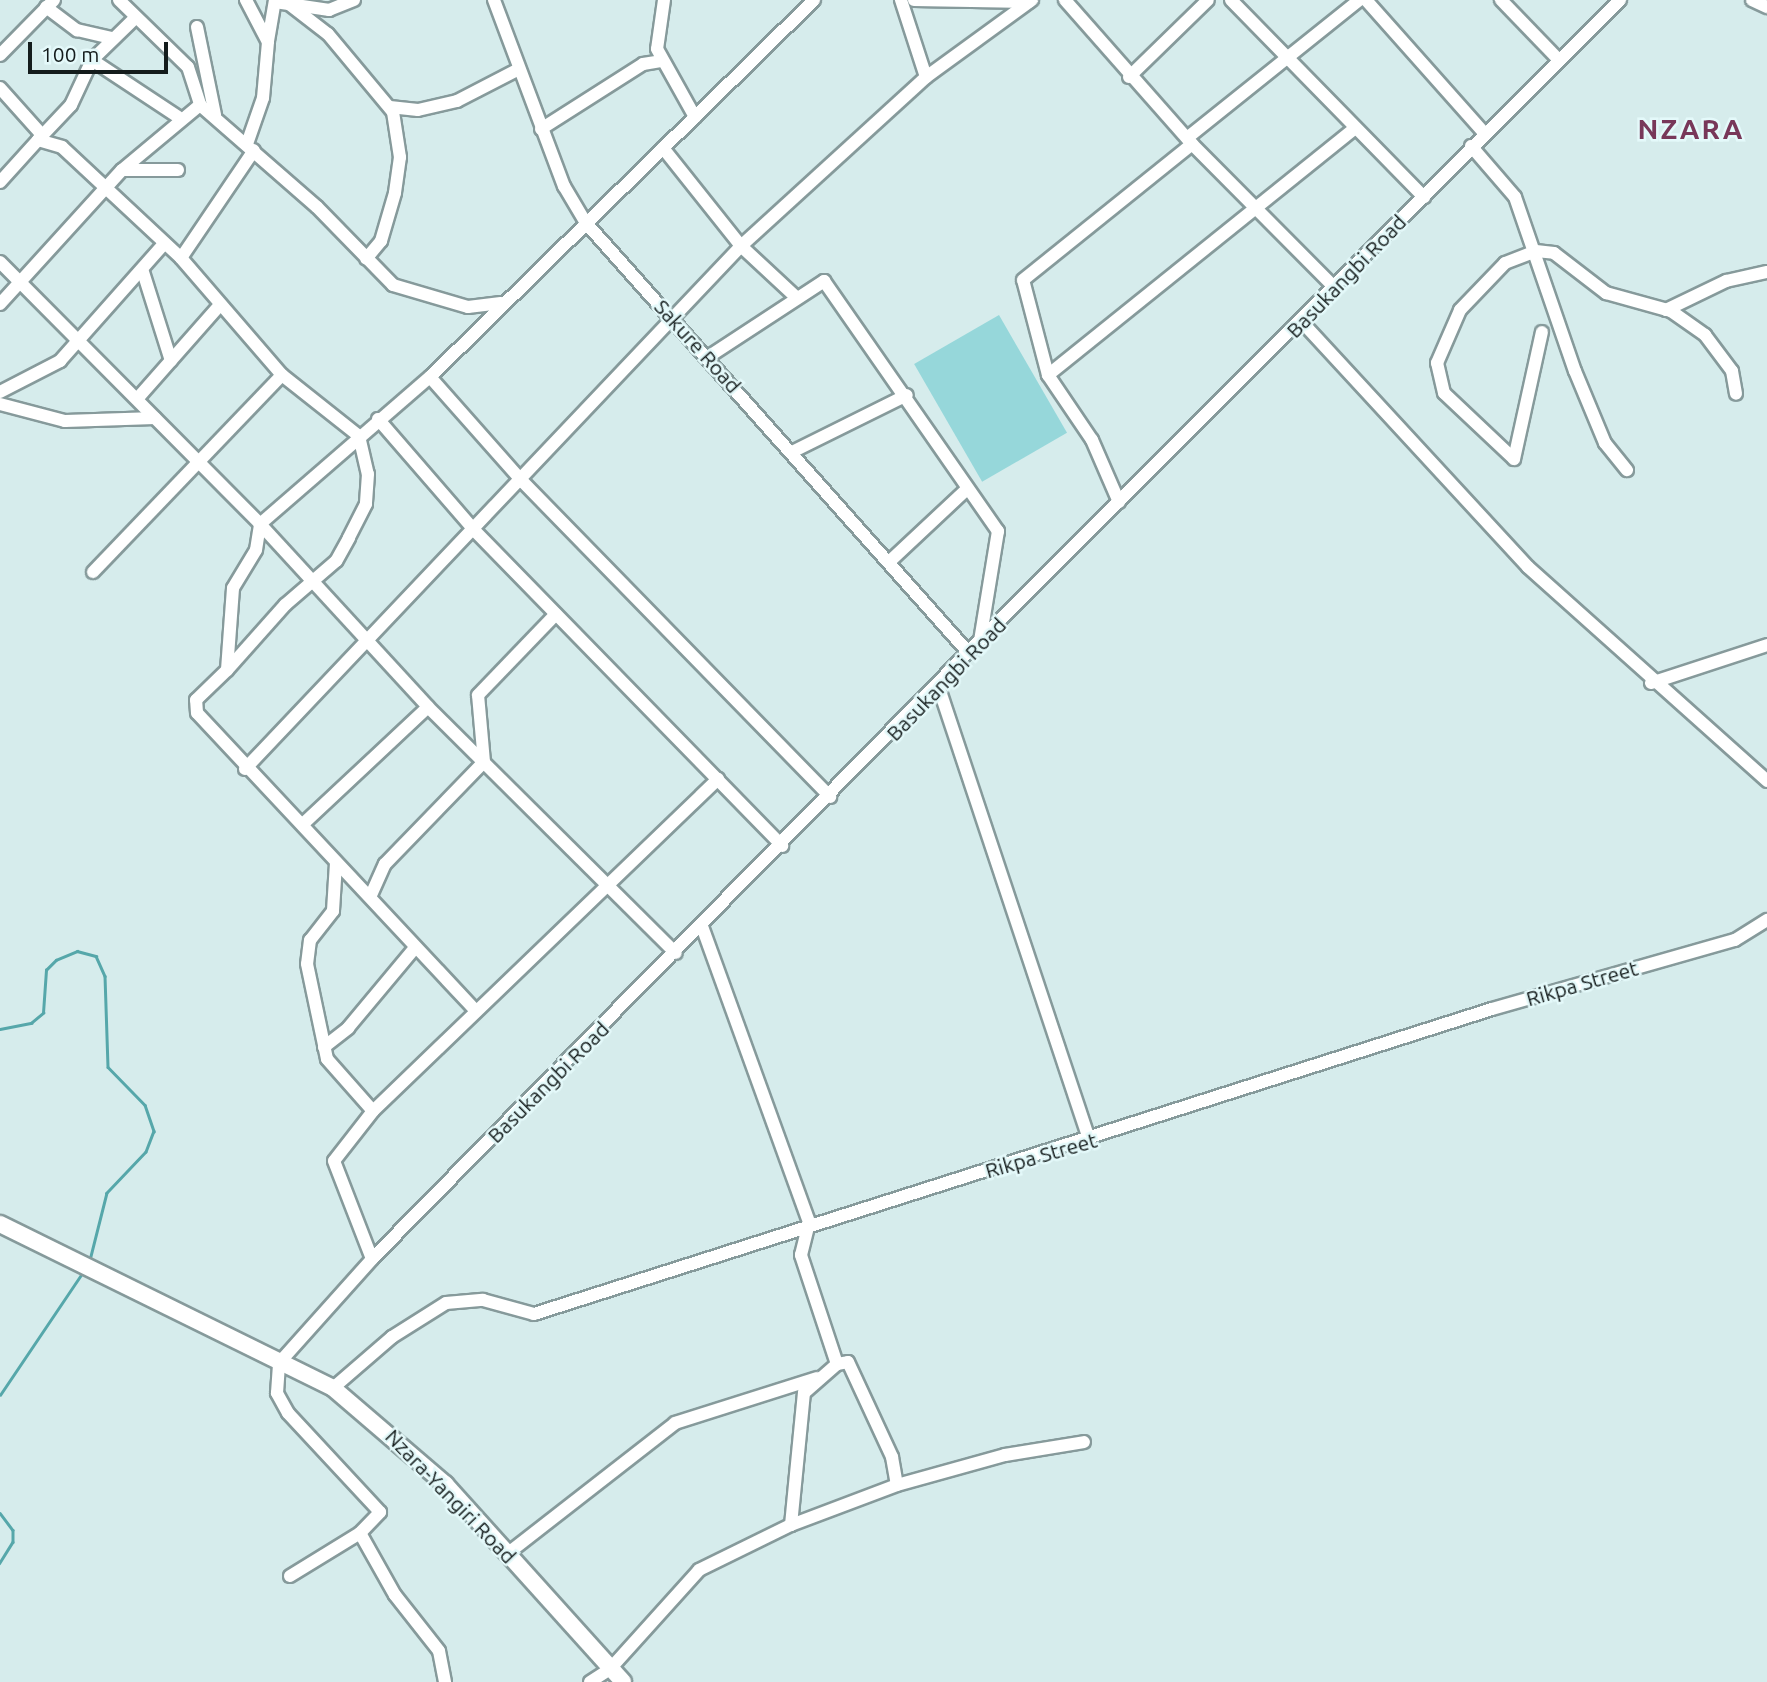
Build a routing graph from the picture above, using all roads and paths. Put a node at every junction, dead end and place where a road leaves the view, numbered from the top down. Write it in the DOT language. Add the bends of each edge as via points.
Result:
graph roads {
  1 [pos="119,0"];
  2 [pos="246,0"];
  3 [pos="355,0"];
  4 [pos="494,0"];
  5 [pos="664,0"];
  6 [pos="814,0"];
  7 [pos="901,0"];
  8 [pos="914,0"];
  9 [pos="1065,0"];
  10 [pos="1208,0"];
  11 [pos="1231,0"];
  12 [pos="1359,0"];
  13 [pos="1366,0"];
  14 [pos="1501,0"];
  15 [pos="1620,0"];
  16 [pos="1752,0"];
  17 [pos="275,1"];
  18 [pos="1030,1"];
  19 [pos="50,4"];
  20 [pos="289,4"];
  21 [pos="1767,7"];
  22 [pos="135,18"];
  23 [pos="197,27"];
  24 [pos="112,38"];
  25 [pos="268,42"];
  26 [pos="0,55"];
  27 [pos="1558,58"];
  28 [pos="92,60"];
  29 [pos="661,61"];
  30 [pos="1286,62"];
  31 [pos="519,69"];
  32 [pos="926,77"];
  33 [pos="1129,77"];
  34 [pos="0,88"];
  35 [pos="200,105"];
  36 [pos="390,107"];
  37 [pos="215,115"];
  38 [pos="178,117"];
  39 [pos="695,117"];
  40 [pos="541,129"];
  41 [pos="1354,129"];
  42 [pos="1484,132"];
  43 [pos="41,138"];
  44 [pos="1189,141"];
  45 [pos="1471,146"];
  46 [pos="251,147"];
  47 [pos="663,148"];
  48 [pos="122,170"];
  49 [pos="178,170"];
  50 [pos="0,182"];
  51 [pos="103,189"];
  52 [pos="1424,197"];
  53 [pos="1257,206"];
  54 [pos="586,223"];
  55 [pos="163,245"];
  56 [pos="741,246"];
  57 [pos="1536,251"];
  58 [pos="181,258"];
  59 [pos="366,259"];
  60 [pos="0,262"];
  61 [pos="143,272"];
  62 [pos="1767,272"];
  63 [pos="20,286"];
  64 [pos="1334,287"];
  65 [pos="797,298"];
  66 [pos="501,302"];
  67 [pos="0,304"];
  68 [pos="220,305"];
  69 [pos="1666,310"];
  70 [pos="673,316"];
  71 [pos="1302,322"];
  72 [pos="1542,332"];
  73 [pos="76,343"];
  74 [pos="708,357"];
  75 [pos="171,361"];
  76 [pos="282,375"];
  77 [pos="1048,375"];
  78 [pos="430,377"];
  79 [pos="0,392"];
  80 [pos="1736,394"];
  81 [pos="907,395"];
  82 [pos="137,399"];
  83 [pos="0,404"];
  84 [pos="155,418"];
  85 [pos="378,418"];
  86 [pos="359,436"];
  87 [pos="793,452"];
  88 [pos="197,463"];
  89 [pos="1627,470"];
  90 [pos="523,482"];
  91 [pos="967,489"];
  92 [pos="1119,502"];
  93 [pos="260,524"];
  94 [pos="475,531"];
  95 [pos="889,562"];
  96 [pos="93,572"];
  97 [pos="315,584"];
  98 [pos="556,614"];
  99 [pos="980,641"];
  100 [pos="370,643"];
  101 [pos="1767,645"];
  102 [pos="968,652"];
  103 [pos="227,670"];
  104 [pos="1651,684"];
  105 [pos="938,685"];
  106 [pos="428,707"];
  107 [pos="484,762"];
  108 [pos="245,769"];
  109 [pos="718,779"];
  110 [pos="1767,781"];
  111 [pos="831,797"];
  112 [pos="303,824"];
  113 [pos="782,846"];
  114 [pos="336,863"];
  115 [pos="606,885"];
  116 [pos="371,895"];
  117 [pos="1767,920"];
  118 [pos="702,927"];
  119 [pos="415,948"];
  120 [pos="676,953"];
  121 [pos="476,1012"];
  122 [pos="324,1047"];
  123 [pos="373,1111"];
  124 [pos="1090,1141"];
  125 [pos="809,1222"];
  126 [pos="0,1224"];
  127 [pos="372,1259"];
  128 [pos="279,1363"];
  129 [pos="837,1364"];
  130 [pos="817,1378"];
  131 [pos="333,1388"];
  132 [pos="1084,1443"];
  133 [pos="897,1485"];
  134 [pos="791,1525"];
  135 [pos="360,1532"];
  136 [pos="507,1554"];
  137 [pos="290,1576"];
  138 [pos="610,1669"];
  139 [pos="445,1682"];
  140 [pos="590,1682"];
  141 [pos="623,1682"];
  1 -- 22 [label="street"];
  2 -- 25 [label="street"];
  3 -- 20 [label="street" via="329,10"];
  4 -- 31 [label="street, Sakure Road"];
  5 -- 29 [label="street"];
  6 -- 39 [label="street"];
  7 -- 32 [label="street"];
  8 -- 18 [label="street"];
  9 -- 33 [label="street"];
  10 -- 33 [label="street"];
  11 -- 30 [label="street"];
  12 -- 30 [label="street"];
  13 -- 42 [label="street"];
  14 -- 27 [label="street"];
  15 -- 27 [label="street, Basukangbi Road"];
  16 -- 21 [label="street"];
  17 -- 20 [label="street"];
  17 -- 25 [label="street"];
  18 -- 32 [label="street"];
  19 -- 24 [label="street" via="78,30"];
  19 -- 26 [label="street"];
  20 -- 36 [label="street" via="328,34"];
  22 -- 24 [label="street"];
  22 -- 35 [label="street" via="188,67"];
  23 -- 37 [label="street"];
  24 -- 28 [label="street"];
  25 -- 46 [label="street" via="263,98"];
  27 -- 42 [label="street, Basukangbi Road"];
  28 -- 38 [label="street"];
  28 -- 43 [label="street" via="71,105"];
  29 -- 39 [label="street"];
  29 -- 40 [label="street" via="643,64"];
  30 -- 41 [label="street"];
  30 -- 44 [label="street"];
  31 -- 36 [label="street" via="457,101 418,110"];
  31 -- 40 [label="street, Sakure Road"];
  32 -- 56 [label="street"];
  33 -- 44 [label="street"];
  34 -- 43 [label="street"];
  35 -- 37 [label="street"];
  35 -- 38 [label="street"];
  36 -- 59 [label="street" via="400,157 395,193 381,241"];
  37 -- 46 [label="street"];
  38 -- 48 [label="street"];
  39 -- 47 [label="street"];
  40 -- 54 [label="street, Sakure Road"];
  41 -- 52 [label="street"];
  41 -- 53 [label="street"];
  42 -- 45 [label="street, Basukangbi Road"];
  43 -- 50 [label="street"];
  43 -- 51 [label="street" via="62,147"];
  44 -- 53 [label="street"];
  44 -- 77 [label="street" via="1023,280"];
  45 -- 52 [label="street, Basukangbi Road"];
  45 -- 57 [label="street" via="1516,197"];
  46 -- 58 [label="street"];
  46 -- 59 [label="street"];
  47 -- 54 [label="street"];
  47 -- 56 [label="street"];
  48 -- 49 [label="street"];
  48 -- 51 [label="street"];
  51 -- 55 [label="street"];
  51 -- 63 [label="street"];
  52 -- 64 [label="street, Basukangbi Road"];
  53 -- 64 [label="street"];
  53 -- 77 [label="street"];
  54 -- 66 [label="street"];
  54 -- 70 [label="street, Sakure Road"];
  55 -- 58 [label="street"];
  55 -- 61 [label="street"];
  56 -- 65 [label="street"];
  56 -- 70 [label="street"];
  57 -- 69 [label="street" via="1554,253 1606,293"];
  57 -- 72 [label="street" via="1505,263 1460,310 1437,363 1444,393 1514,459"];
  57 -- 89 [label="street" via="1605,443"];
  58 -- 68 [label="street"];
  59 -- 66 [label="street" via="410,292 468,307"];
  60 -- 63 [label="street"];
  61 -- 73 [label="street"];
  61 -- 75 [label="street"];
  62 -- 69 [label="street" via="1726,281"];
  63 -- 67 [label="street"];
  63 -- 73 [label="street"];
  64 -- 71 [label="street, Basukangbi Road"];
  65 -- 74 [label="street"];
  65 -- 81 [label="street" via="824,281"];
  66 -- 78 [label="street"];
  68 -- 75 [label="street"];
  68 -- 76 [label="street"];
  69 -- 80 [label="street" via="1705,335 1732,371"];
  70 -- 74 [label="street, Sakure Road"];
  70 -- 90 [label="street"];
  71 -- 92 [label="street, Basukangbi Road"];
  71 -- 104 [label="street" via="1528,567"];
  73 -- 79 [label="street" via="60,361"];
  73 -- 82 [label="street"];
  74 -- 87 [label="street, Sakure Road"];
  75 -- 82 [label="street"];
  76 -- 86 [label="street"];
  76 -- 88 [label="street"];
  77 -- 92 [label="street" via="1091,440"];
  78 -- 85 [label="street"];
  78 -- 90 [label="street"];
  81 -- 87 [label="street"];
  81 -- 91 [label="street"];
  82 -- 84 [label="street"];
  83 -- 84 [label="street" via="65,421"];
  84 -- 88 [label="street"];
  85 -- 86 [label="street"];
  85 -- 94 [label="street"];
  86 -- 93 [label="street"];
  86 -- 97 [label="street" via="369,474 366,504 336,561"];
  87 -- 95 [label="street, Sakure Road"];
  88 -- 93 [label="street"];
  88 -- 96 [label="street"];
  90 -- 94 [label="street"];
  90 -- 111 [label="street"];
  91 -- 95 [label="street"];
  91 -- 99 [label="street" via="998,531"];
  92 -- 99 [label="street, Basukangbi Road"];
  93 -- 97 [label="street"];
  93 -- 103 [label="street" via="256,550 233,588"];
  94 -- 98 [label="street"];
  94 -- 100 [label="street" via="429,568"];
  95 -- 102 [label="street, Sakure Road"];
  97 -- 100 [label="street"];
  97 -- 103 [label="street" via="285,605"];
  98 -- 107 [label="street" via="478,695"];
  98 -- 109 [label="street"];
  99 -- 102 [label="street, Basukangbi Road"];
  100 -- 106 [label="street"];
  100 -- 108 [label="street"];
  101 -- 104 [label="street"];
  102 -- 105 [label="street, Basukangbi Road"];
  103 -- 108 [label="street" via="194,706"];
  104 -- 110 [label="street"];
  105 -- 111 [label="street, Basukangbi Road"];
  105 -- 124 [label="street"];
  106 -- 107 [label="street"];
  106 -- 112 [label="street"];
  107 -- 115 [label="street"];
  107 -- 116 [label="street" via="385,864"];
  108 -- 112 [label="street"];
  109 -- 113 [label="street"];
  109 -- 115 [label="street"];
  111 -- 113 [label="street, Basukangbi Road"];
  112 -- 114 [label="street"];
  113 -- 118 [label="street, Basukangbi Road"];
  114 -- 116 [label="street"];
  114 -- 122 [label="street" via="333,911 310,940 307,964"];
  115 -- 120 [label="street"];
  115 -- 121 [label="street"];
  116 -- 119 [label="street"];
  117 -- 124 [label="street, Rikpa Street" via="1735,940 1492,1009"];
  118 -- 120 [label="street, Basukangbi Road"];
  118 -- 125 [label="street"];
  119 -- 121 [label="street"];
  119 -- 122 [label="street" via="348,1028"];
  120 -- 127 [label="street, Basukangbi Road"];
  121 -- 123 [label="street"];
  122 -- 123 [label="street" via="331,1065"];
  123 -- 127 [label="street" via="334,1161"];
  124 -- 125 [label="street, Rikpa Street"];
  125 -- 129 [label="street" via="801,1255"];
  125 -- 131 [label="street, Rikpa Street" via="534,1314 483,1300 446,1303 392,1338"];
  126 -- 128 [label="main road, Nzara-Yangiri Road"];
  127 -- 128 [label="street, Basukangbi Road"];
  128 -- 131 [label="main road, Nzara-Yangiri Road"];
  128 -- 135 [label="street" via="277,1393 288,1413 380,1508"];
  129 -- 130 [label="street"];
  129 -- 133 [label="street" via="848,1362 892,1457"];
  130 -- 134 [label="street" via="804,1393"];
  130 -- 136 [label="street" via="675,1423"];
  131 -- 136 [label="main road, Nzara-Yangiri Road" via="436,1475"];
  132 -- 133 [label="street" via="1004,1455"];
  133 -- 134 [label="street"];
  134 -- 138 [label="street" via="699,1570"];
  135 -- 137 [label="street"];
  135 -- 139 [label="street" via="396,1595 439,1651"];
  136 -- 138 [label="main road, Nzara-Yangiri Road"];
  138 -- 140 [label="street"];
  138 -- 141 [label="main road, Nzara-Yangiri Road"];
}
